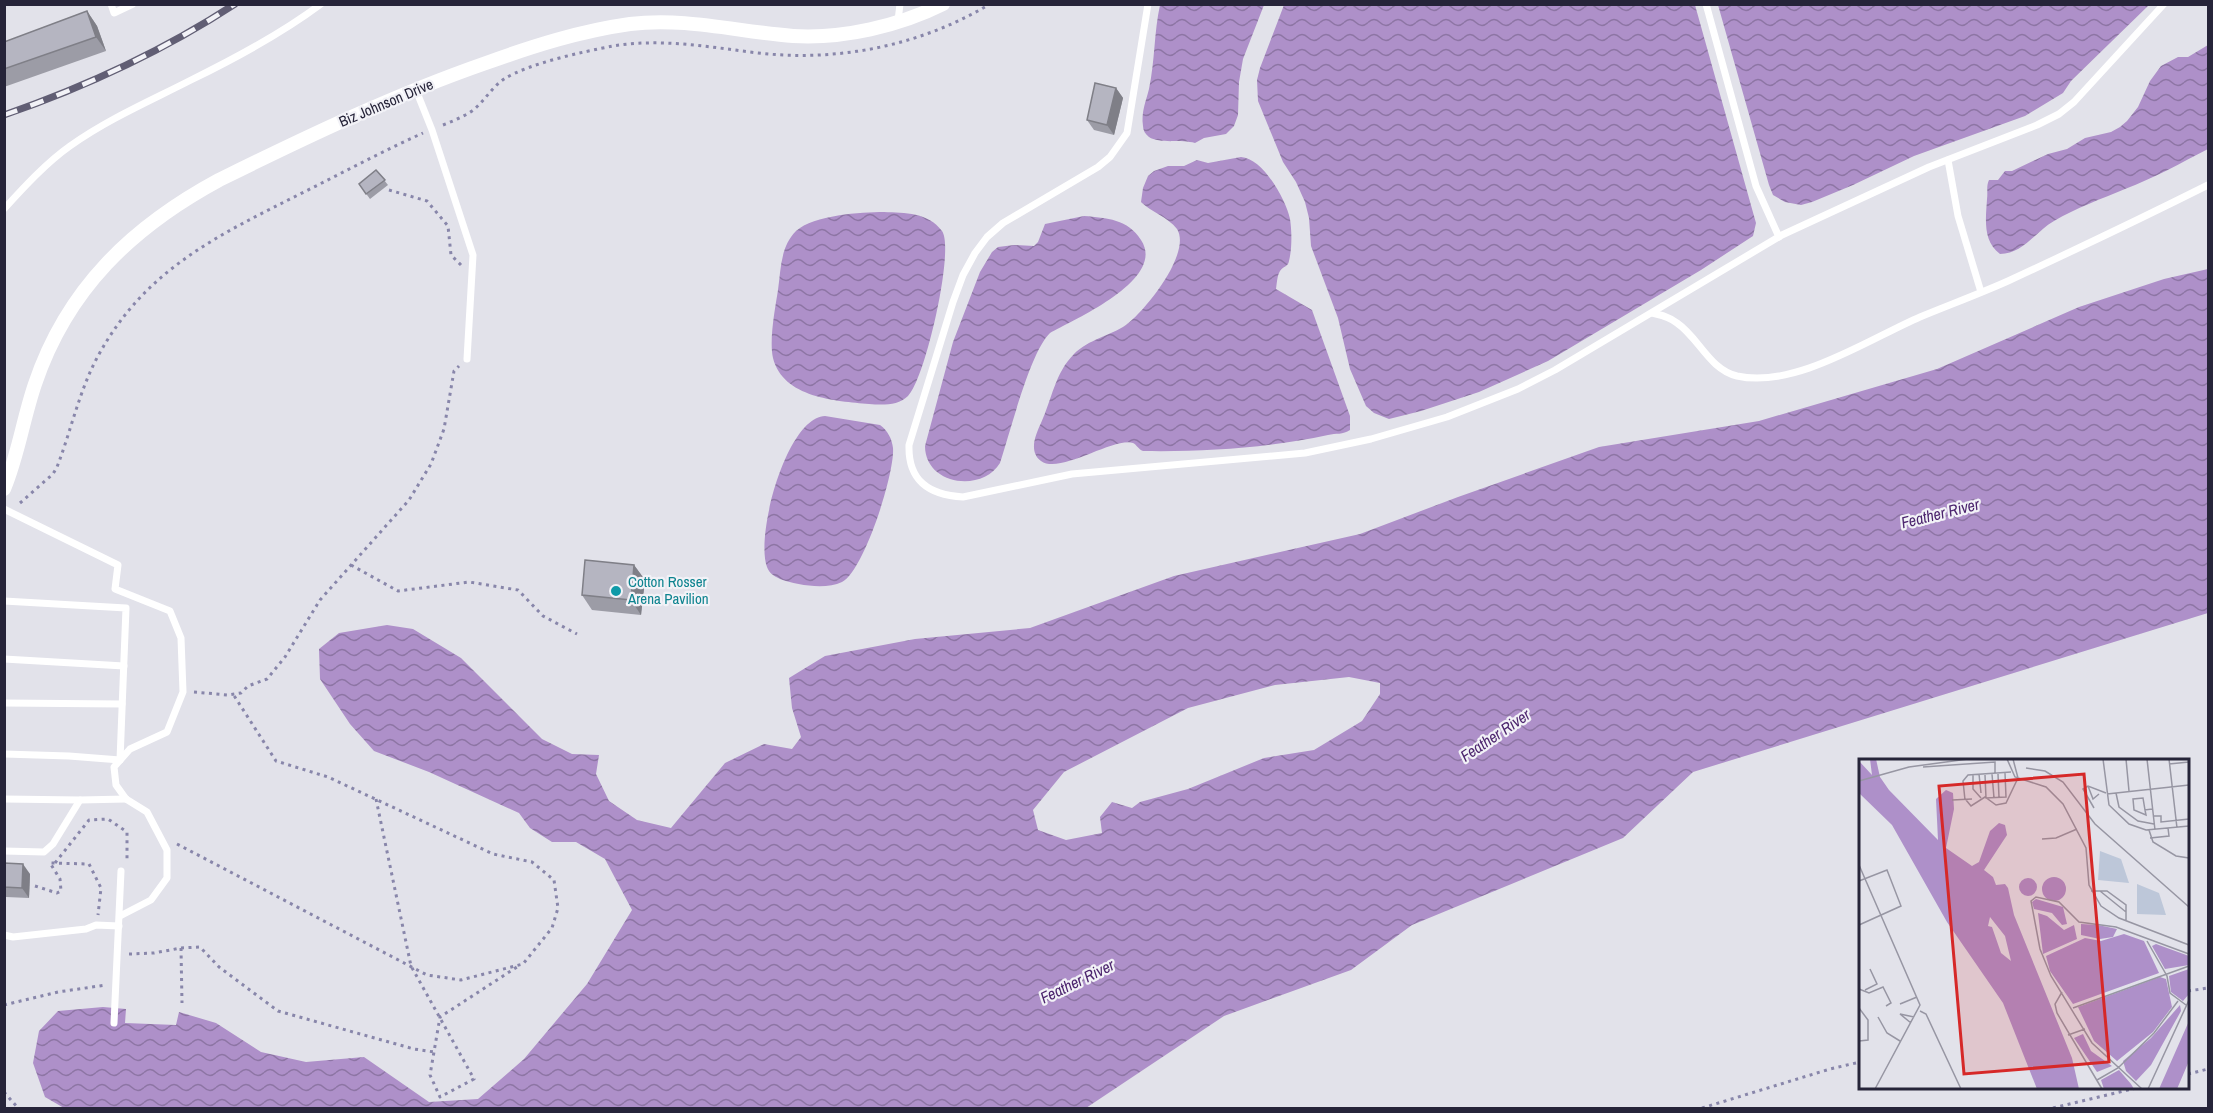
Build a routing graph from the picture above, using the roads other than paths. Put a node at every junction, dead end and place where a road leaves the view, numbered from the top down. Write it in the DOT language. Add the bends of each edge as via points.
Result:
graph roads {
  1 [pos="111,4"];
  2 [pos="133,4"];
  3 [pos="321,4"];
  4 [pos="900,4"];
  5 [pos="944,4"];
  6 [pos="1148,4"];
  7 [pos="1706,4"];
  8 [pos="2164,4"];
  9 [pos="898,21"];
  10 [pos="416,90"];
  11 [pos="1948,160"];
  12 [pos="2208,185"];
  13 [pos="4,209"];
  14 [pos="1779,237"];
  15 [pos="1981,292"];
  16 [pos="1652,313"];
  17 [pos="467,359"];
  18 [pos="4,489"];
  19 [pos="4,509"];
  20 [pos="136,598"];
  21 [pos="4,601"];
  22 [pos="126,608"];
  23 [pos="4,659"];
  24 [pos="124,666"];
  25 [pos="4,703"];
  26 [pos="122,704"];
  27 [pos="4,754"];
  28 [pos="120,760"];
  29 [pos="4,799"];
  30 [pos="126,799"];
  31 [pos="80,800"];
  32 [pos="4,851"];
  33 [pos="124,868"];
  34 [pos="120,916"];
  35 [pos="119,926"];
  36 [pos="4,935"];
  37 [pos="114,1023"];
  1 -- 2 [label="lane" via="114,13"];
  3 -- 13 [label="lane" via="270,38 105,123 49,162"];
  4 -- 9 [label="lane"];
  5 -- 9 [label="street, Biz Johnson Drive"];
  6 -- 16 [label="lane" via="1131,115 1121,145 1098,167 1003,223 987,237 963,275 909,445 913,470 920,483 932,491 963,497 1072,474 1305,453 1362,441 1447,417 1518,389"];
  7 -- 14 [label="lane" via="1756,186"];
  8 -- 11 [label="lane" via="2059,114"];
  9 -- 10 [label="street, Biz Johnson Drive" via="821,36 688,24 633,24 538,45"];
  10 -- 17 [label="lane" via="473,255"];
  10 -- 18 [label="street, Biz Johnson Drive" via="219,180 164,213 118,251 78,297 55,336 35,384"];
  11 -- 14 [label="lane"];
  11 -- 15 [label="lane" via="1958,216"];
  12 -- 15 [label="lane"];
  14 -- 16 [label="lane"];
  15 -- 16 [label="lane" via="1809,368 1757,378 1725,371 1676,322"];
  19 -- 20 [label="lane" via="118,564 115,589"];
  20 -- 22 [label="lane"];
  20 -- 28 [label="lane" via="170,611 181,638 183,692 167,732 130,749"];
  21 -- 22 [label="lane"];
  22 -- 24 [label="lane"];
  23 -- 24 [label="lane"];
  24 -- 26 [label="lane"];
  25 -- 26 [label="lane"];
  26 -- 28 [label="lane"];
  27 -- 28 [label="lane"];
  28 -- 30 [label="lane" via="114,767 116,785"];
  29 -- 31 [label="lane"];
  30 -- 31 [label="lane"];
  30 -- 34 [label="lane" via="147,812 167,850 167,878 151,900"];
  31 -- 32 [label="lane" via="44,852"];
  33 -- 34 [label="lane"];
  34 -- 35 [label="lane"];
  35 -- 36 [label="lane"];
  35 -- 37 [label="lane"];
}
